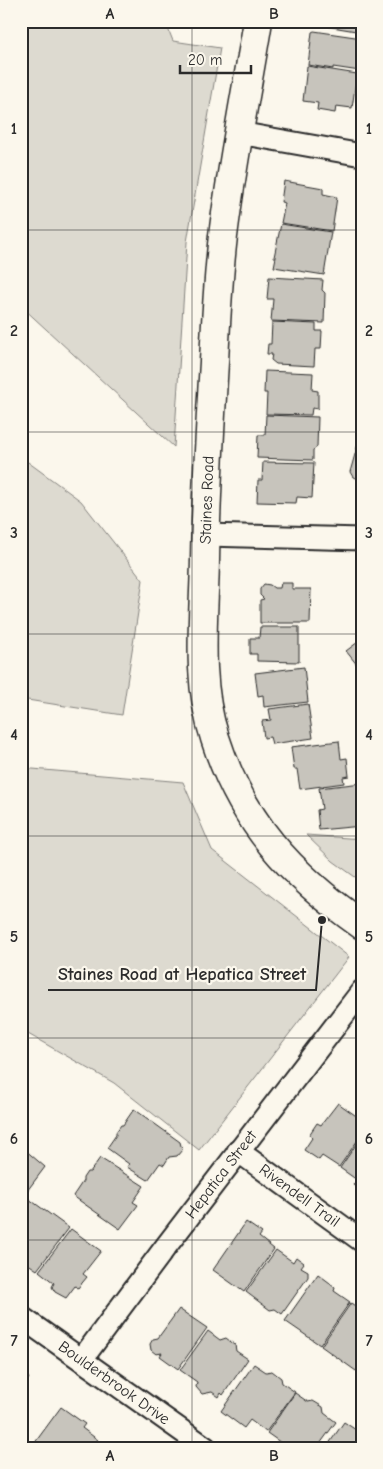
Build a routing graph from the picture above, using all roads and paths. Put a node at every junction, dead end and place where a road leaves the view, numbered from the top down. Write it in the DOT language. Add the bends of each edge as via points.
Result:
graph roads {
  1 [pos="258,21"];
  2 [pos="239,133"];
  3 [pos="362,155"];
  4 [pos="206,535"];
  5 [pos="362,539"];
  6 [pos="362,924"];
  7 [pos="362,991"];
  8 [pos="238,1152"];
  9 [pos="362,1241"];
  10 [pos="21,1317"];
  11 [pos="82,1359"];
  12 [pos="206,1448"];
  1 -- 2 [label="street, Staines Road"];
  2 -- 3 [label="street"];
  2 -- 4 [label="street, Staines Road" via="218,290"];
  4 -- 5 [label="street"];
  4 -- 6 [label="street, Staines Road" via="205,686 214,737 228,774 255,822 283,859 316,890"];
  7 -- 8 [label="street, Hepatica Street"];
  8 -- 9 [label="street, Rivendell Trail"];
  8 -- 11 [label="street, Hepatica Street"];
  10 -- 11 [label="street, Boulderbrook Drive"];
  11 -- 12 [label="street, Boulderbrook Drive"];
}
